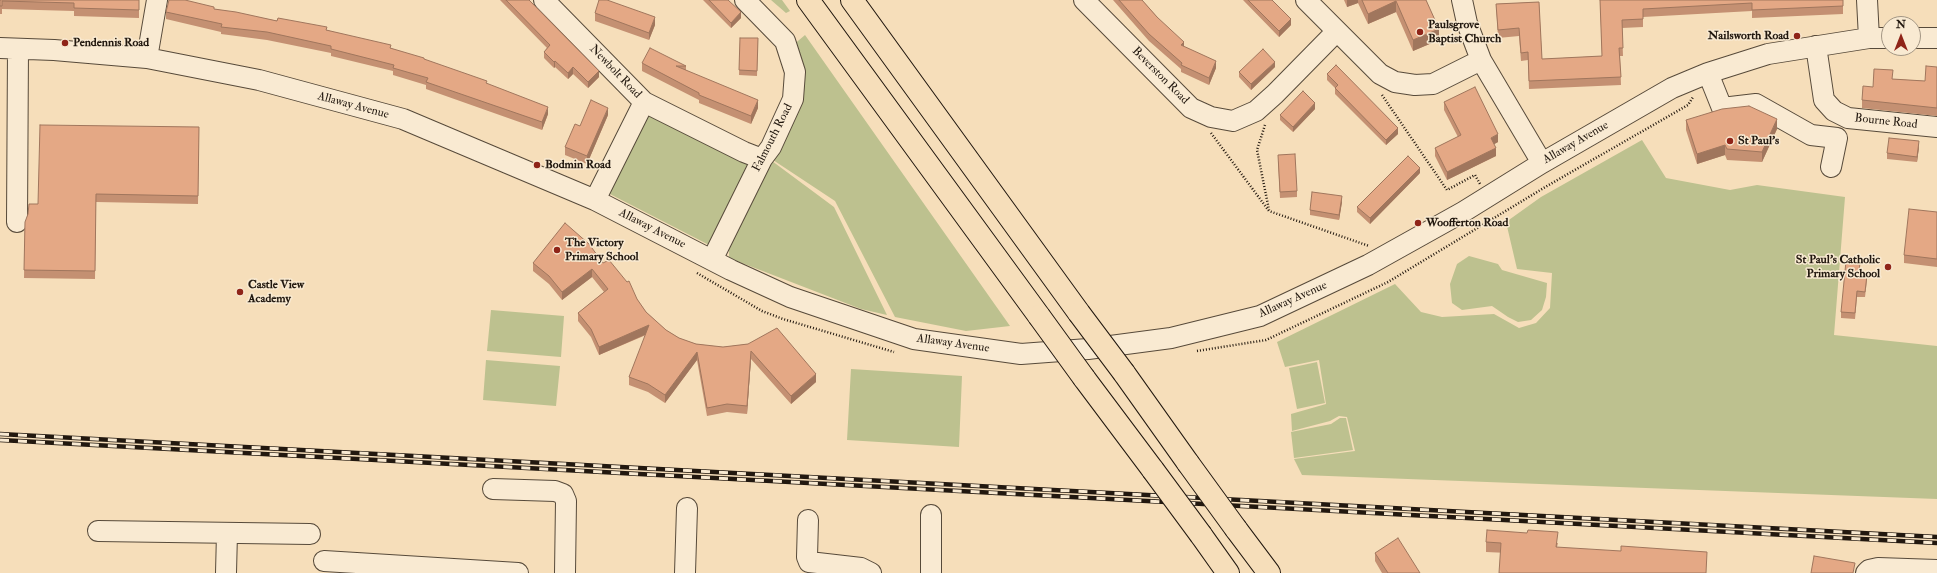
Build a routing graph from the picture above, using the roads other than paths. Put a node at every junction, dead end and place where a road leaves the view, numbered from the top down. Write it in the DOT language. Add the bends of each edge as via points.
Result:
graph roads {
  1 [pos="157,0"];
  2 [pos="544,0"];
  3 [pos="745,0"];
  4 [pos="808,0"];
  5 [pos="852,0"];
  6 [pos="1084,0"];
  7 [pos="1306,0"];
  8 [pos="1462,0"];
  9 [pos="1867,0"];
  10 [pos="1336,32"];
  11 [pos="1869,38"];
  12 [pos="1881,38"];
  13 [pos="1921,38"];
  14 [pos="1937,38"];
  15 [pos="1816,46"];
  16 [pos="9,49"];
  17 [pos="147,58"];
  18 [pos="1481,60"];
  19 [pos="1708,73"];
  20 [pos="644,102"];
  21 [pos="1937,127"];
  22 [pos="9,137"];
  23 [pos="762,159"];
  24 [pos="1542,163"];
  25 [pos="1831,167"];
  26 [pos="9,171"];
  27 [pos="595,200"];
  28 [pos="17,222"];
  29 [pos="712,260"];
  30 [pos="493,488"];
  31 [pos="687,508"];
  32 [pos="932,515"];
  33 [pos="808,520"];
  34 [pos="98,531"];
  35 [pos="226,533"];
  36 [pos="310,534"];
  37 [pos="324,561"];
  38 [pos="1937,570"];
  39 [pos="459,571"];
  40 [pos="226,573"];
  41 [pos="518,573"];
  42 [pos="565,573"];
  43 [pos="685,573"];
  44 [pos="871,573"];
  45 [pos="931,573"];
  46 [pos="1228,573"];
  47 [pos="1269,573"];
  48 [pos="1866,573"];
  1 -- 17 [label="street"];
  2 -- 20 [label="street, Newbolt Road"];
  3 -- 23 [label="street, Falmouth Road" via="785,41 795,72 794,99 771,147"];
  4 -- 46 [label="highway, bridge"];
  5 -- 47 [label="highway, bridge"];
  6 -- 10 [label="street, Beverston Road" via="1191,108 1211,117 1233,121 1256,111"];
  7 -- 10 [label="street"];
  8 -- 18 [label="street" via="1467,23"];
  9 -- 11 [label="street"];
  10 -- 18 [label="street" via="1380,74 1395,82 1433,84"];
  11 -- 12 [label="street, Allaway Avenue"];
  11 -- 15 [label="street, Allaway Avenue"];
  13 -- 14 [label="street"];
  15 -- 19 [label="street, Allaway Avenue" via="1768,54"];
  15 -- 21 [label="street, Bourne Road" via="1824,100 1834,111 1848,118"];
  16 -- 17 [label="street, Allaway Avenue"];
  16 -- 22 [label="street"];
  17 -- 27 [label="street, Allaway Avenue" via="259,80 403,119"];
  18 -- 24 [label="street"];
  19 -- 24 [label="street, Allaway Avenue" via="1672,88"];
  19 -- 25 [label="street" via="1722,108 1756,104 1812,135 1837,138"];
  20 -- 23 [label="street, Newbolt Road"];
  20 -- 27 [label="street"];
  22 -- 26 [label="street"];
  23 -- 29 [label="street, Falmouth Road"];
  24 -- 29 [label="street, Allaway Avenue" via="1368,265 1260,316 1171,338 1088,349 1021,354 914,340 790,297"];
  26 -- 28 [label="street"];
  27 -- 29 [label="street, Allaway Avenue"];
  30 -- 42 [label="street" via="555,491 563,494 566,501"];
  31 -- 43 [label="street"];
  32 -- 45 [label="street"];
  33 -- 44 [label="street" via="806,557 809,562 861,568"];
  34 -- 35 [label="street"];
  35 -- 36 [label="street"];
  35 -- 40 [label="street"];
  37 -- 39 [label="street"];
  38 -- 48 [label="street" via="1878,568"];
  39 -- 41 [label="street"];
}
